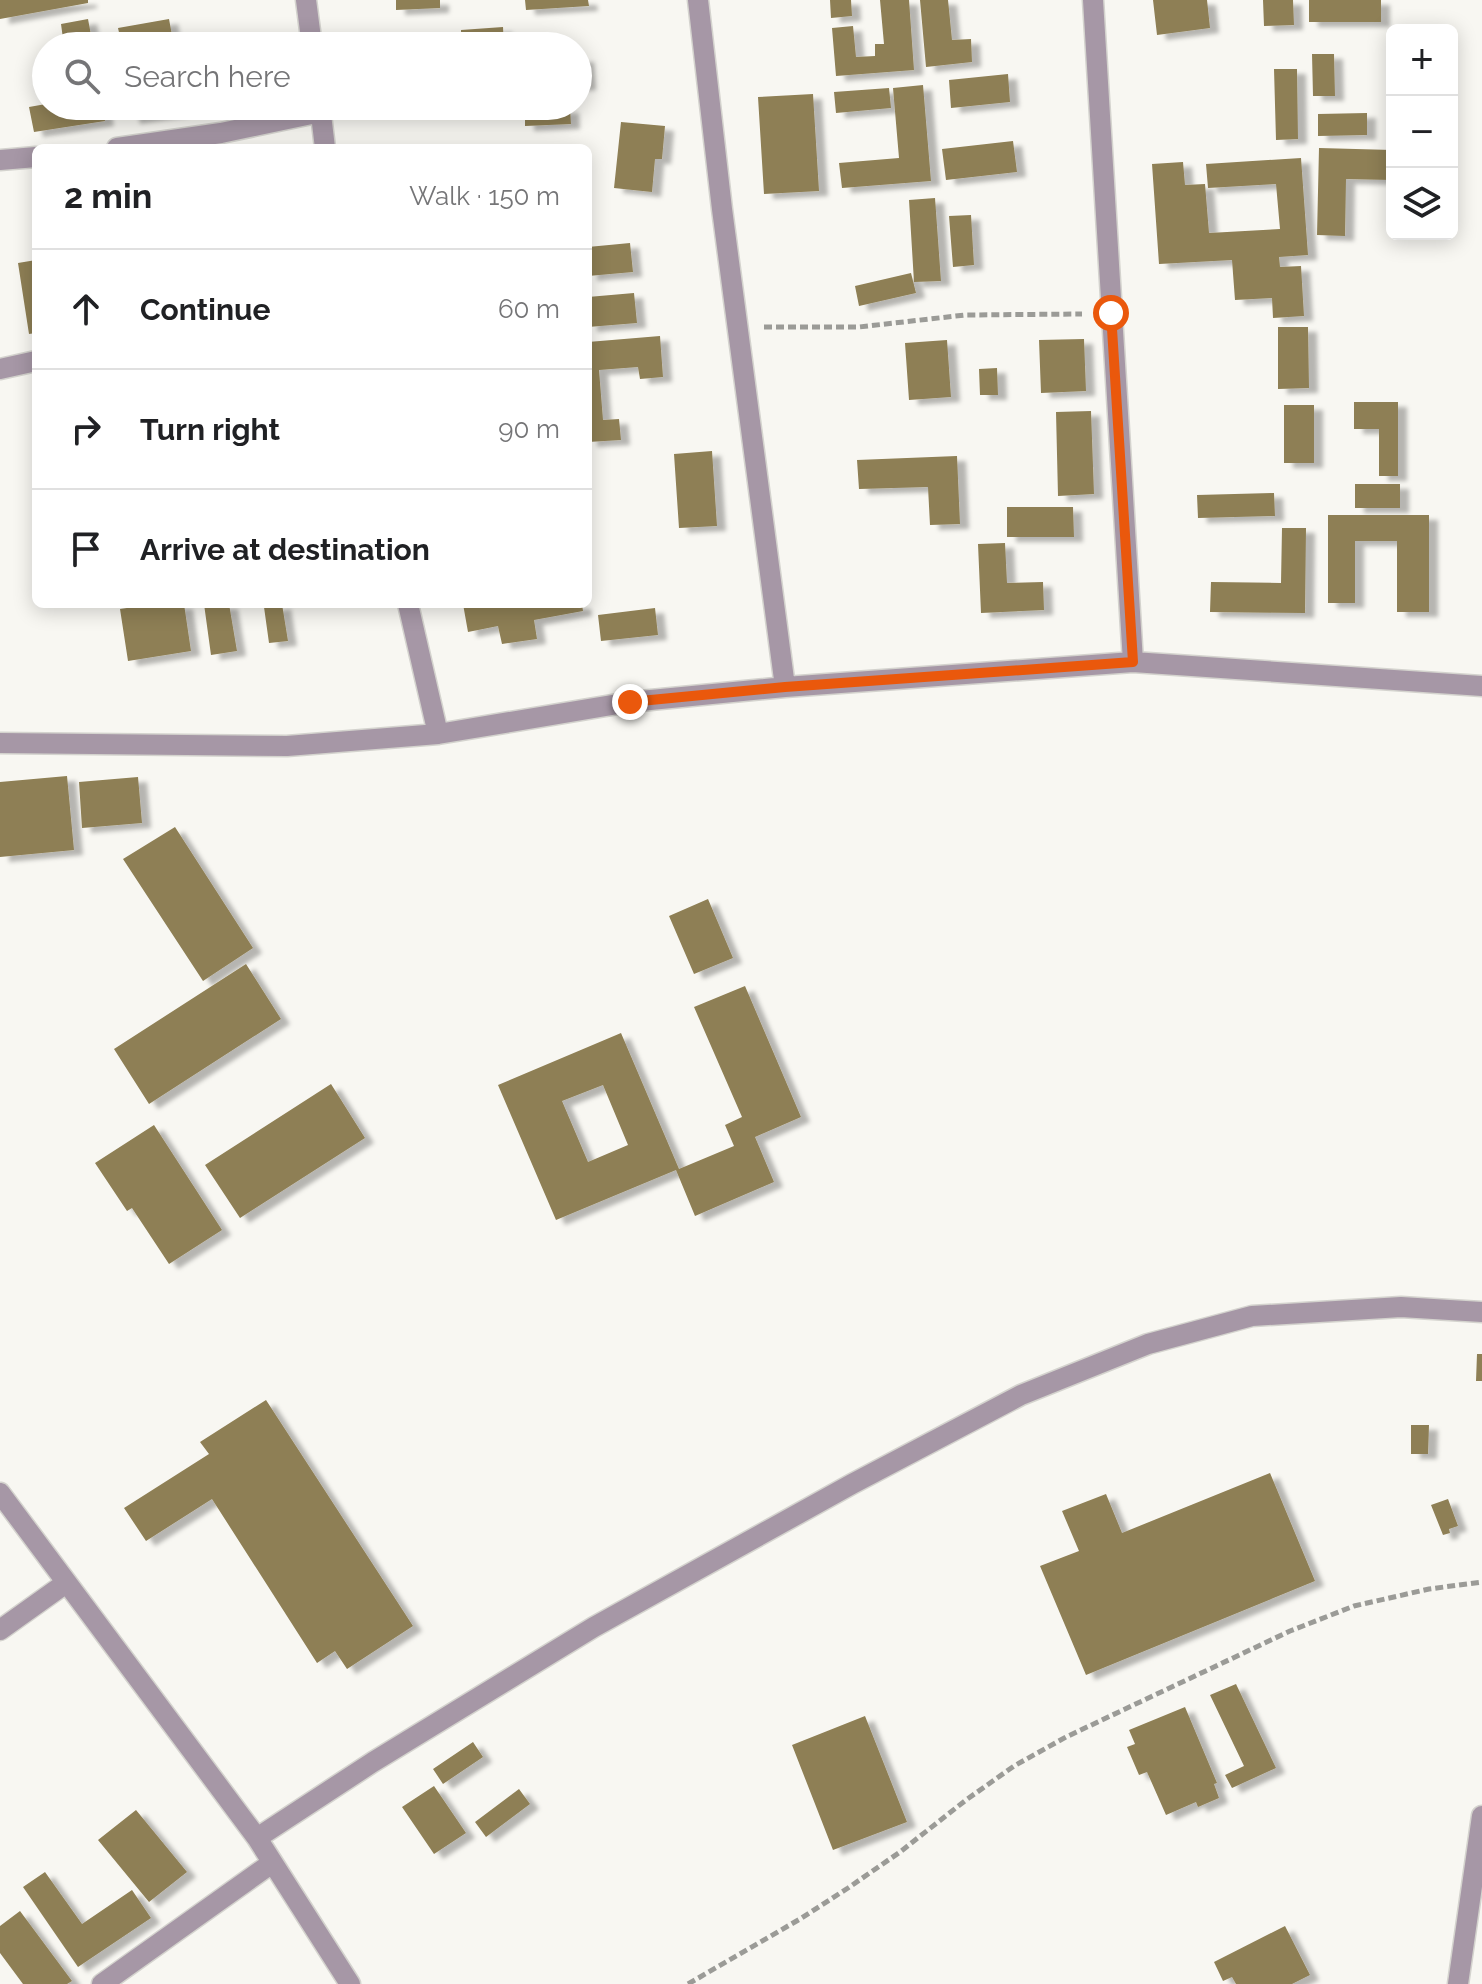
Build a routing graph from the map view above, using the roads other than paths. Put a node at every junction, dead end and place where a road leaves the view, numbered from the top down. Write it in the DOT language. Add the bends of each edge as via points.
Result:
graph roads {
  1 [pos="306,0"];
  2 [pos="698,0"];
  3 [pos="1093,0"];
  4 [pos="310,32"];
  5 [pos="275,120"];
  6 [pos="321,120"];
  7 [pos="145,144"];
  8 [pos="324,144"];
  9 [pos="32,157"];
  10 [pos="0,160"];
  11 [pos="32,362"];
  12 [pos="0,369"];
  13 [pos="409,608"];
  14 [pos="1133,662"];
  15 [pos="1482,686"];
  16 [pos="785,687"];
  17 [pos="438,734"];
  18 [pos="0,743"];
  19 [pos="1482,1312"];
  20 [pos="0,1493"];
  21 [pos="66,1583"];
  22 [pos="0,1630"];
  23 [pos="1482,1816"];
  24 [pos="257,1838"];
  25 [pos="272,1863"];
  26 [pos="102,1984"];
  27 [pos="350,1984"];
  28 [pos="1458,1984"];
  1 -- 4 [label="street"];
  2 -- 16 [label="street"];
  3 -- 14 [label="street"];
  5 -- 7 [label="street"];
  6 -- 8 [label="street"];
  9 -- 10 [label="street"];
  11 -- 12 [label="street"];
  13 -- 17 [label="street"];
  14 -- 15 [label="street"];
  14 -- 16 [label="street"];
  16 -- 17 [label="street" via="630,702"];
  17 -- 18 [label="street" via="287,746"];
  19 -- 24 [label="street" via="1401,1307 1252,1316 1148,1344 1021,1395 594,1627"];
  20 -- 21 [label="street"];
  21 -- 22 [label="street"];
  21 -- 24 [label="street"];
  23 -- 28 [label="street"];
  24 -- 25 [label="street"];
  25 -- 26 [label="street"];
  25 -- 27 [label="street"];
}
